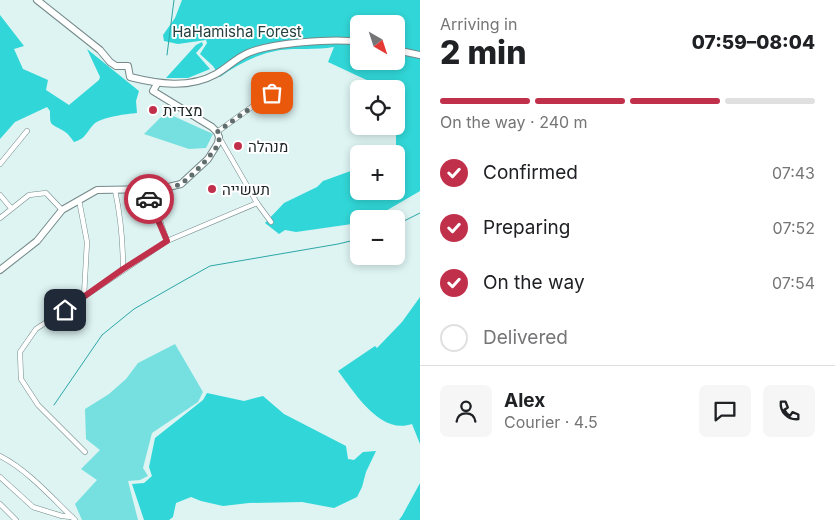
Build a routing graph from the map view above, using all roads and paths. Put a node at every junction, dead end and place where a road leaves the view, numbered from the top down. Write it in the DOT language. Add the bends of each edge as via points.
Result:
graph roads {
  1 [pos="37,0"];
  2 [pos="350,42"];
  3 [pos="405,52"];
  4 [pos="420,55"];
  5 [pos="285,83"];
  6 [pos="158,84"];
  7 [pos="27,131"];
  8 [pos="218,135"];
  9 [pos="0,164"];
  10 [pos="144,189"];
  11 [pos="114,190"];
  12 [pos="0,195"];
  13 [pos="79,200"];
  14 [pos="257,203"];
  15 [pos="11,208"];
  16 [pos="62,210"];
  17 [pos="0,218"];
  18 [pos="271,222"];
  19 [pos="167,241"];
  20 [pos="123,269"];
  21 [pos="0,270"];
  22 [pos="84,296"];
  23 [pos="85,452"];
  24 [pos="0,456"];
  25 [pos="0,477"];
  26 [pos="0,504"];
  27 [pos="74,518"];
  28 [pos="16,520"];
  1 -- 6 [label="main road" via="100,50 110,62 116,66 128,66 130,77"];
  2 -- 6 [label="main road" via="275,46 248,53 204,80"];
  3 -- 4 [label="main road"];
  5 -- 8 [label="street"];
  6 -- 8 [label="main road" via="153,91"];
  7 -- 9 [label="street"];
  8 -- 10 [label="main road" via="218,143 208,158 181,184"];
  8 -- 14 [label="street"];
  10 -- 11 [label="main road"];
  10 -- 19 [label="street"];
  11 -- 13 [label="main road" via="97,190"];
  11 -- 20 [label="street" via="124,236"];
  12 -- 15 [label="street"];
  13 -- 16 [label="main road"];
  13 -- 22 [label="street" via="87,242"];
  14 -- 18 [label="street"];
  14 -- 19 [label="street"];
  15 -- 16 [label="street" via="29,195 46,193"];
  15 -- 17 [label="street"];
  16 -- 21 [label="main road" via="37,241"];
  19 -- 20 [label="street"];
  20 -- 22 [label="street"];
  22 -- 23 [label="street" via="36,328 20,352 21,379 38,404"];
  24 -- 27 [label="street" via="11,461"];
  25 -- 27 [label="street" via="33,508"];
  26 -- 28 [label="street"];
}
